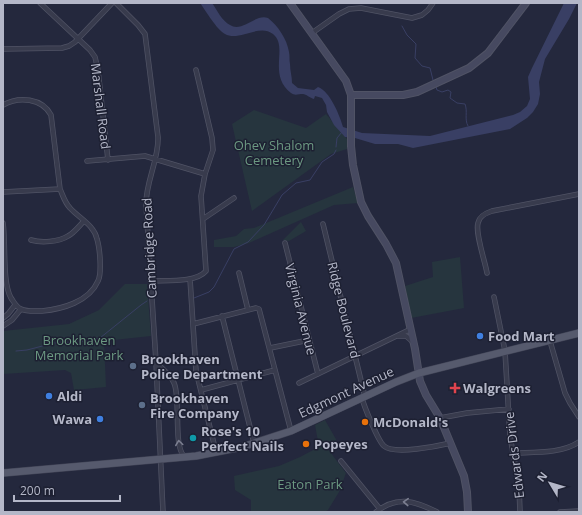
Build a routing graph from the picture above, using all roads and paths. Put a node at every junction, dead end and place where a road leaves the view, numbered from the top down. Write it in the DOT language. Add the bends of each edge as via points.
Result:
graph roads {
  1 [pos="40,3"];
  2 [pos="112,3"];
  3 [pos="116,3"];
  4 [pos="290,3"];
  5 [pos="433,3"];
  6 [pos="526,3"];
  7 [pos="312,33"];
  8 [pos="78,39"];
  9 [pos="3,49"];
  10 [pos="196,70"];
  11 [pos="351,95"];
  12 [pos="3,105"];
  13 [pos="108,160"];
  14 [pos="155,160"];
  15 [pos="87,161"];
  16 [pos="205,174"];
  17 [pos="60,189"];
  18 [pos="3,192"];
  19 [pos="579,194"];
  20 [pos="234,198"];
  21 [pos="203,219"];
  22 [pos="84,221"];
  23 [pos="3,223"];
  24 [pos="323,224"];
  25 [pos="31,240"];
  26 [pos="285,243"];
  27 [pos="239,273"];
  28 [pos="487,273"];
  29 [pos="190,279"];
  30 [pos="150,281"];
  31 [pos="494,297"];
  32 [pos="15,305"];
  33 [pos="20,309"];
  34 [pos="248,310"];
  35 [pos="222,316"];
  36 [pos="3,318"];
  37 [pos="193,324"];
  38 [pos="3,326"];
  39 [pos="411,328"];
  40 [pos="579,333"];
  41 [pos="397,336"];
  42 [pos="308,340"];
  43 [pos="550,341"];
  44 [pos="414,343"];
  45 [pos="270,348"];
  46 [pos="505,351"];
  47 [pos="355,356"];
  48 [pos="156,362"];
  49 [pos="275,370"];
  50 [pos="419,373"];
  51 [pos="318,374"];
  52 [pos="239,380"];
  53 [pos="299,383"];
  54 [pos="201,390"];
  55 [pos="364,397"];
  56 [pos="509,409"];
  57 [pos="579,416"];
  58 [pos="440,418"];
  59 [pos="291,431"];
  60 [pos="579,442"];
  61 [pos="451,443"];
  62 [pos="254,444"];
  63 [pos="216,453"];
  64 [pos="513,453"];
  65 [pos="184,457"];
  66 [pos="161,459"];
  67 [pos="341,461"];
  68 [pos="3,473"];
  69 [pos="380,509"];
  70 [pos="579,511"];
  71 [pos="163,512"];
  72 [pos="376,512"];
  73 [pos="437,512"];
  74 [pos="468,512"];
  75 [pos="520,512"];
  76 [pos="560,512"];
  1 -- 8 [label="street, Marshall Road"];
  2 -- 8 [label="street"];
  3 -- 14 [label="street, Cambridge Road" via="141,27 146,38 158,137"];
  4 -- 7 [label="street"];
  5 -- 7 [label="street" via="422,15 412,18 361,8 349,9"];
  6 -- 11 [label="street" via="488,53 469,68 417,92 403,95"];
  7 -- 11 [label="street" via="346,81"];
  8 -- 9 [label="street" via="62,48"];
  8 -- 13 [label="street, Marshall Road" via="97,61"];
  10 -- 16 [label="street" via="213,143"];
  11 -- 39 [label="street" via="353,165 361,202 396,263"];
  12 -- 17 [label="street" via="10,101 30,100 47,108 51,115"];
  13 -- 14 [label="street" via="145,156"];
  13 -- 15 [label="street"];
  14 -- 16 [label="street"];
  14 -- 30 [label="street, Cambridge Road" via="146,192"];
  16 -- 21 [label="street" via="201,196"];
  17 -- 18 [label="street"];
  17 -- 22 [label="street" via="69,207"];
  19 -- 28 [label="street" via="483,215 478,222 478,232"];
  20 -- 21 [label="street"];
  21 -- 29 [label="street" via="205,272"];
  22 -- 25 [label="street" via="63,238 44,242"];
  22 -- 33 [label="street" via="93,230 98,241 100,274 95,288 83,299 63,308 36,311"];
  23 -- 32 [label="street" via="7,285"];
  24 -- 47 [label="street, Ridge Boulevard"];
  26 -- 42 [label="street, Virginia Avenue"];
  27 -- 34 [label="street"];
  29 -- 30 [label="street"];
  29 -- 37 [label="street"];
  30 -- 48 [label="street, Cambridge Road"];
  31 -- 46 [label="street, Edwards Drive"];
  32 -- 33 [label="street"];
  32 -- 36 [label="street"];
  33 -- 38 [label="street" via="12,320"];
  34 -- 35 [label="street"];
  34 -- 45 [label="street" via="259,309"];
  35 -- 37 [label="street"];
  35 -- 52 [label="street"];
  37 -- 54 [label="street" via="196,371"];
  39 -- 41 [label="street"];
  39 -- 44 [label="street"];
  40 -- 43 [label="main road, Edgmont Avenue"];
  41 -- 44 [label="street" via="406,336"];
  41 -- 47 [label="street"];
  42 -- 45 [label="street"];
  42 -- 51 [label="street, Virginia Avenue"];
  43 -- 46 [label="main road, Edgmont Avenue"];
  43 -- 57 [label="street" via="565,393"];
  44 -- 50 [label="street"];
  45 -- 49 [label="street"];
  46 -- 50 [label="main road, Edgmont Avenue"];
  46 -- 56 [label="street, Edwards Drive"];
  47 -- 51 [label="street"];
  47 -- 55 [label="street, Ridge Boulevard"];
  65 -- 48 [label="street, one-way" via="180,452 174,384 171,377"];
  48 -- 66 [label="street, Cambridge Road"];
  49 -- 52 [label="street"];
  49 -- 59 [label="street"];
  50 -- 55 [label="main road, Edgmont Avenue"];
  50 -- 58 [label="street" via="424,391"];
  51 -- 53 [label="street"];
  52 -- 54 [label="street"];
  52 -- 62 [label="street"];
  54 -- 63 [label="street"];
  55 -- 59 [label="main road, Edgmont Avenue"];
  55 -- 61 [label="street, Ridge Boulevard" via="365,409 384,446 390,449 426,448"];
  56 -- 58 [label="street"];
  56 -- 64 [label="street, Edwards Drive"];
  58 -- 61 [label="street"];
  59 -- 62 [label="main road, Edgmont Avenue"];
  60 -- 64 [label="street" via="554,450"];
  61 -- 74 [label="street" via="464,476"];
  62 -- 63 [label="main road, Edgmont Avenue"];
  63 -- 65 [label="main road, Edgmont Avenue"];
  64 -- 75 [label="street, Edwards Drive"];
  65 -- 66 [label="main road, Edgmont Avenue"];
  66 -- 68 [label="main road, Edgmont Avenue"];
  66 -- 71 [label="street, Cambridge Road"];
  67 -- 69 [label="street"];
  69 -- 72 [label="street"];
  73 -- 69 [label="street, one-way" via="416,502 405,501 393,502"];
  70 -- 76 [label="street"];
}
